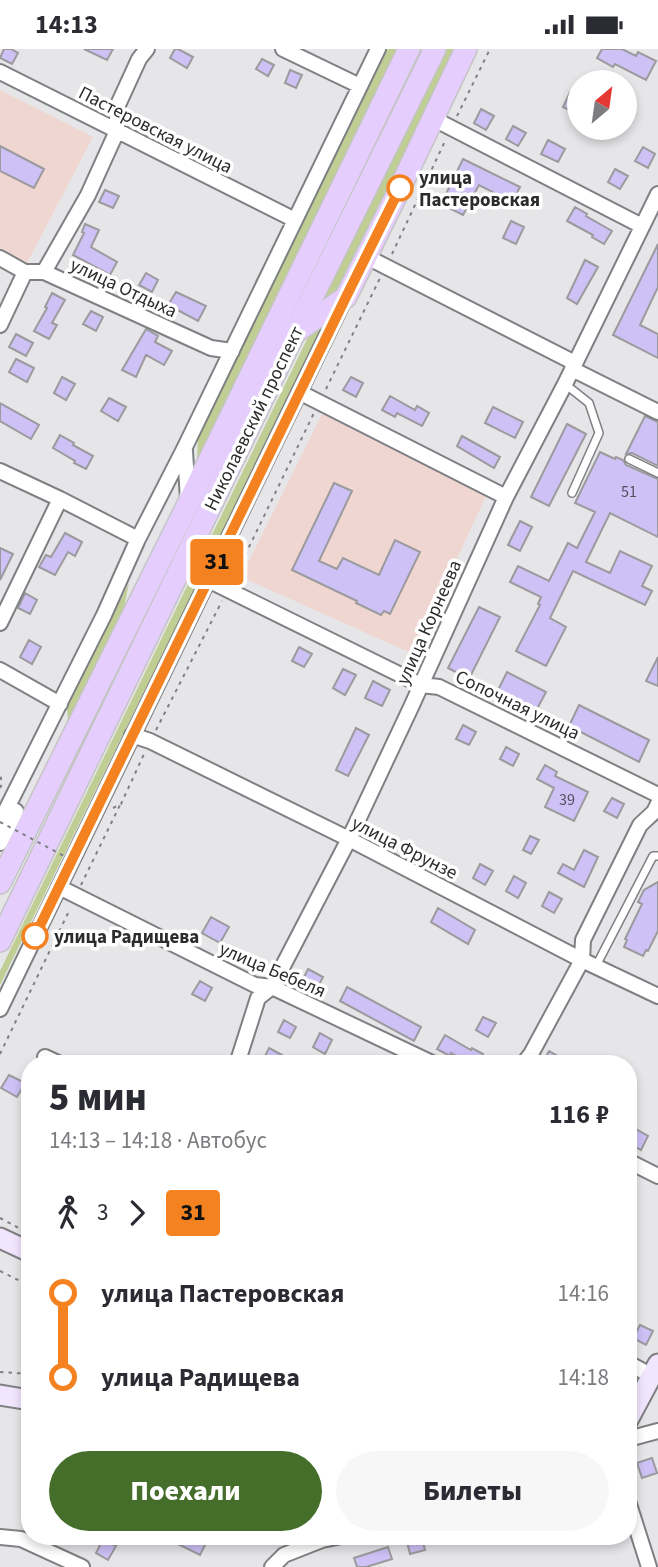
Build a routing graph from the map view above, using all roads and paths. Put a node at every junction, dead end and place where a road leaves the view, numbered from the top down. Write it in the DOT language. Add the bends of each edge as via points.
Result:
graph roads {
  1 [pos="147,49"];
  2 [pos="283,49"];
  3 [pos="378,49"];
  4 [pos="409,49"];
  5 [pos="435,49"];
  6 [pos="490,49"];
  7 [pos="463,53"];
  8 [pos="0,72"];
  9 [pos="360,86"];
  10 [pos="434,119"];
  11 [pos="456,120"];
  12 [pos="117,131"];
  13 [pos="447,138"];
  14 [pos="657,200"];
  15 [pos="295,221"];
  16 [pos="642,226"];
  17 [pos="367,257"];
  18 [pos="0,258"];
  19 [pos="390,258"];
  20 [pos="25,272"];
  21 [pos="44,272"];
  22 [pos="380,277"];
  23 [pos="346,297"];
  24 [pos="0,325"];
  25 [pos="294,334"];
  26 [pos="232,351"];
  27 [pos="574,366"];
  28 [pos="565,384"];
  29 [pos="299,392"];
  30 [pos="323,397"];
  31 [pos="317,409"];
  32 [pos="658,412"];
  33 [pos="184,449"];
  34 [pos="629,459"];
  35 [pos="0,471"];
  36 [pos="658,473"];
  37 [pos="572,493"];
  38 [pos="506,497"];
  39 [pos="60,499"];
  40 [pos="188,504"];
  41 [pos="138,539"];
  42 [pos="208,580"];
  43 [pos="232,582"];
  44 [pos="224,598"];
  45 [pos="0,623"];
  46 [pos="0,670"];
  47 [pos="421,685"];
  48 [pos="60,704"];
  49 [pos="154,734"];
  50 [pos="132,735"];
  51 [pos="146,750"];
  52 [pos="0,773"];
  53 [pos="0,788"];
  54 [pos="658,795"];
  55 [pos="121,804"];
  56 [pos="658,804"];
  57 [pos="111,810"];
  58 [pos="0,822"];
  59 [pos="349,839"];
  60 [pos="0,843"];
  61 [pos="658,856"];
  62 [pos="81,865"];
  63 [pos="0,883"];
  64 [pos="81,886"];
  65 [pos="59,887"];
  66 [pos="72,905"];
  67 [pos="0,941"];
  68 [pos="589,963"];
  69 [pos="272,987"];
  70 [pos="658,996"];
  71 [pos="0,1009"];
  72 [pos="0,1054"];
  73 [pos="240,1055"];
  74 [pos="415,1055"];
  75 [pos="530,1055"];
  76 [pos="637,1166"];
  77 [pos="658,1176"];
  78 [pos="0,1218"];
  79 [pos="21,1229"];
  80 [pos="0,1238"];
  81 [pos="21,1248"];
  82 [pos="0,1271"];
  83 [pos="21,1282"];
  84 [pos="637,1365"];
  85 [pos="655,1370"];
  86 [pos="0,1372"];
  87 [pos="21,1373"];
  88 [pos="0,1395"];
  89 [pos="21,1398"];
  90 [pos="637,1403"];
  91 [pos="658,1431"];
  92 [pos="637,1437"];
  93 [pos="637,1529"];
  94 [pos="0,1537"];
  95 [pos="21,1539"];
  96 [pos="34,1545"];
  97 [pos="309,1545"];
  98 [pos="82,1567"];
  99 [pos="272,1567"];
  100 [pos="649,1567"];
  1 -- 12 [label="street" via="117,107"];
  2 -- 9 [label="street"];
  3 -- 9 [label="street"];
  4 -- 40 [label="main road, Николаевский проспект"];
  5 -- 25 [label="main road, Николаевский проспект"];
  6 -- 11 [label="path"];
  7 -- 10 [label="main road"];
  8 -- 12 [label="street, Пастеровская улица"];
  9 -- 15 [label="street"];
  10 -- 16 [label="street"];
  10 -- 17 [label="main road"];
  12 -- 15 [label="street, Пастеровская улица"];
  12 -- 21 [label="street" via="88,195"];
  13 -- 19 [label="path"];
  14 -- 16 [label="street, улица Корнеева"];
  15 -- 26 [label="street"];
  16 -- 27 [label="street, улица Корнеева"];
  17 -- 23 [label="main road"];
  17 -- 27 [label="street"];
  18 -- 20 [label="street"];
  20 -- 21 [label="street"];
  20 -- 24 [label="street"];
  21 -- 26 [label="street, улица Отдыха" via="211,348"];
  22 -- 30 [label="path"];
  23 -- 25 [label="main road"];
  23 -- 29 [label="street"];
  25 -- 67 [label="main road, Николаевский проспект"];
  26 -- 33 [label="street"];
  27 -- 28 [label="street, улица Корнеева"];
  27 -- 32 [label="street"];
  28 -- 37 [label="lane" via="589,403 599,433"];
  28 -- 38 [label="street, улица Корнеева"];
  29 -- 38 [label="street"];
  29 -- 42 [label="street"];
  31 -- 43 [label="path"];
  33 -- 40 [label="street"];
  33 -- 41 [label="street"];
  34 -- 36 [label="lane"];
  35 -- 39 [label="street"];
  38 -- 47 [label="street, улица Корнеева"];
  39 -- 41 [label="street"];
  39 -- 45 [label="street"];
  40 -- 63 [label="main road, Николаевский проспект"];
  41 -- 48 [label="street"];
  42 -- 47 [label="street, Сопочная улица"];
  42 -- 50 [label="street"];
  44 -- 49 [label="path"];
  46 -- 48 [label="street"];
  47 -- 54 [label="street, Сопочная улица" via="439,687"];
  47 -- 59 [label="street, улица Корнеева"];
  48 -- 58 [label="street"];
  48 -- 60 [label="street" via="51,743"];
  50 -- 59 [label="street, улица Фрунзе"];
  50 -- 65 [label="street"];
  51 -- 55 [label="path"];
  52 -- 53 [label="path"];
  55 -- 57 [label="path"];
  55 -- 64 [label="path"];
  56 -- 68 [label="street" via="640,825 583,940"];
  58 -- 62 [label="path, bridge"];
  59 -- 68 [label="street, улица Фрунзе"];
  59 -- 69 [label="street, улица Корнеева"];
  61 -- 68 [label="lane" via="653,856"];
  65 -- 69 [label="street, улица Бебеля" via="255,985"];
  65 -- 71 [label="street"];
  66 -- 72 [label="path"];
  68 -- 70 [label="street, улица Фрунзе"];
  68 -- 75 [label="street"];
  69 -- 73 [label="street, улица Корнеева" via="258,998"];
  69 -- 74 [label="street, улица Бебеля"];
  76 -- 77 [label="street"];
  78 -- 79 [label="path"];
  80 -- 81 [label="main road"];
  82 -- 83 [label="path"];
  84 -- 85 [label="street"];
  85 -- 90 [label="main road"];
  86 -- 87 [label="path"];
  88 -- 89 [label="main road"];
  91 -- 92 [label="street"];
  93 -- 100 [label="street"];
  94 -- 95 [label="street"];
  96 -- 98 [label="street"];
  97 -- 99 [label="street" via="284,1555"];
}
